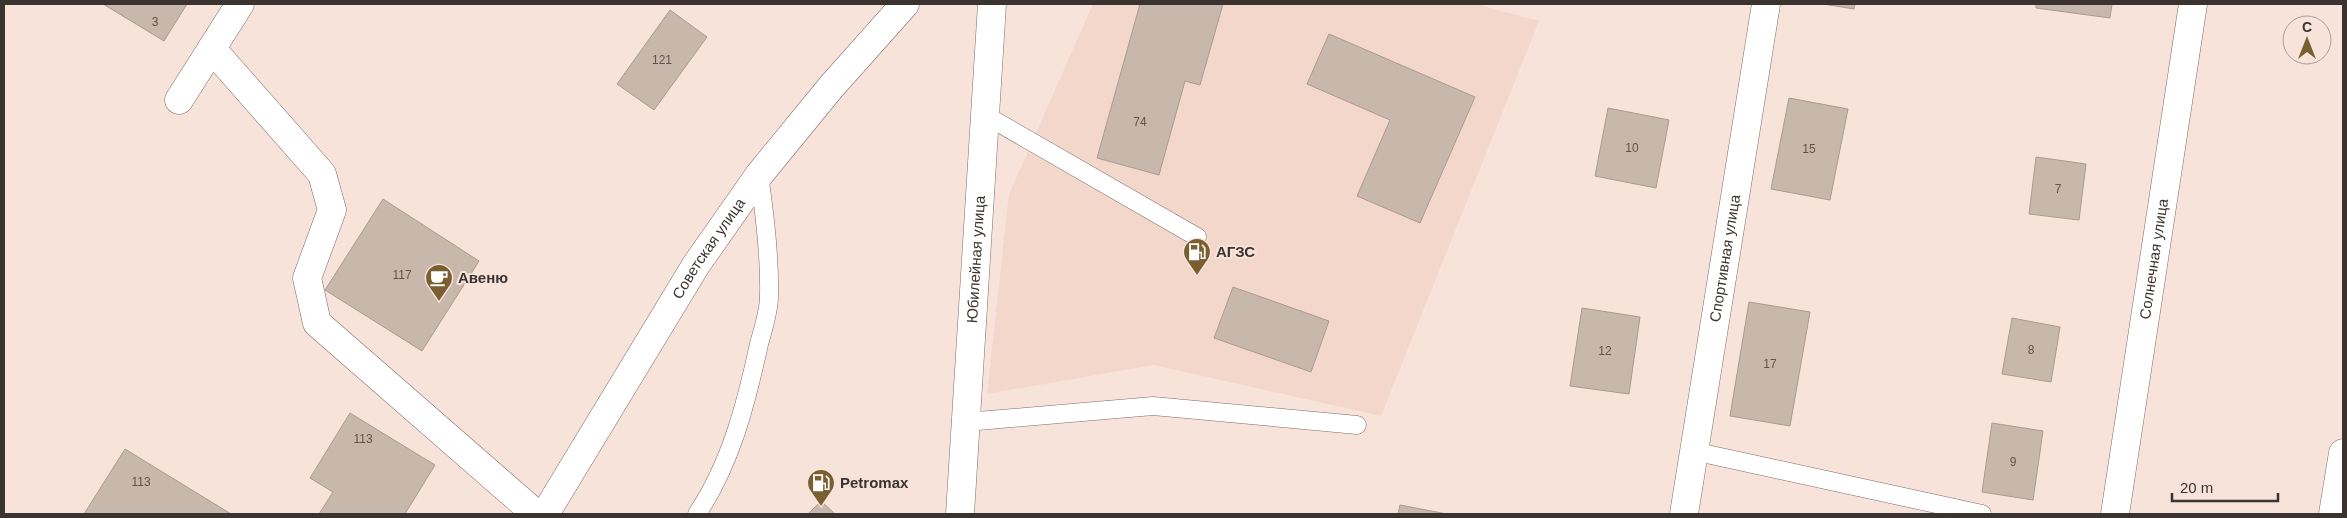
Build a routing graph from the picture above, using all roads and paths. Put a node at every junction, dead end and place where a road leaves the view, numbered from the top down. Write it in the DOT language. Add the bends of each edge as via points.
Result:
graph roads {
  1 [pos="240,4"];
  2 [pos="904,4"];
  3 [pos="992,4"];
  4 [pos="1766,4"];
  5 [pos="2193,4"];
  6 [pos="212,48"];
  7 [pos="179,100"];
  8 [pos="985,115"];
  9 [pos="759,175"];
  10 [pos="1197,237"];
  11 [pos="966,422"];
  12 [pos="1357,425"];
  13 [pos="1693,451"];
  14 [pos="2343,453"];
  15 [pos="2338,499"];
  16 [pos="536,514"];
  17 [pos="545,514"];
  18 [pos="697,514"];
  19 [pos="960,514"];
  20 [pos="1684,514"];
  21 [pos="1982,514"];
  22 [pos="2115,514"];
  1 -- 6 [label="main road"];
  2 -- 9 [label="main road, Советская улица"];
  3 -- 8 [label="main road, Юбилейная улица"];
  4 -- 13 [label="main road, Спортивная улица"];
  5 -- 22 [label="main road, Солнечная улица"];
  6 -- 7 [label="main road"];
  6 -- 16 [label="main road" via="322,174 332,210 307,278 317,323"];
  8 -- 10 [label="lane"];
  8 -- 11 [label="main road, Юбилейная улица"];
  9 -- 17 [label="main road, Советская улица" via="696,265"];
  9 -- 18 [label="lane" via="769,252 769,299 752,379 733,446 712,492"];
  11 -- 12 [label="lane" via="1153,406"];
  11 -- 19 [label="main road, Юбилейная улица"];
  13 -- 20 [label="main road, Спортивная улица"];
  13 -- 21 [label="lane"];
  14 -- 15 [label="main road"];
}
